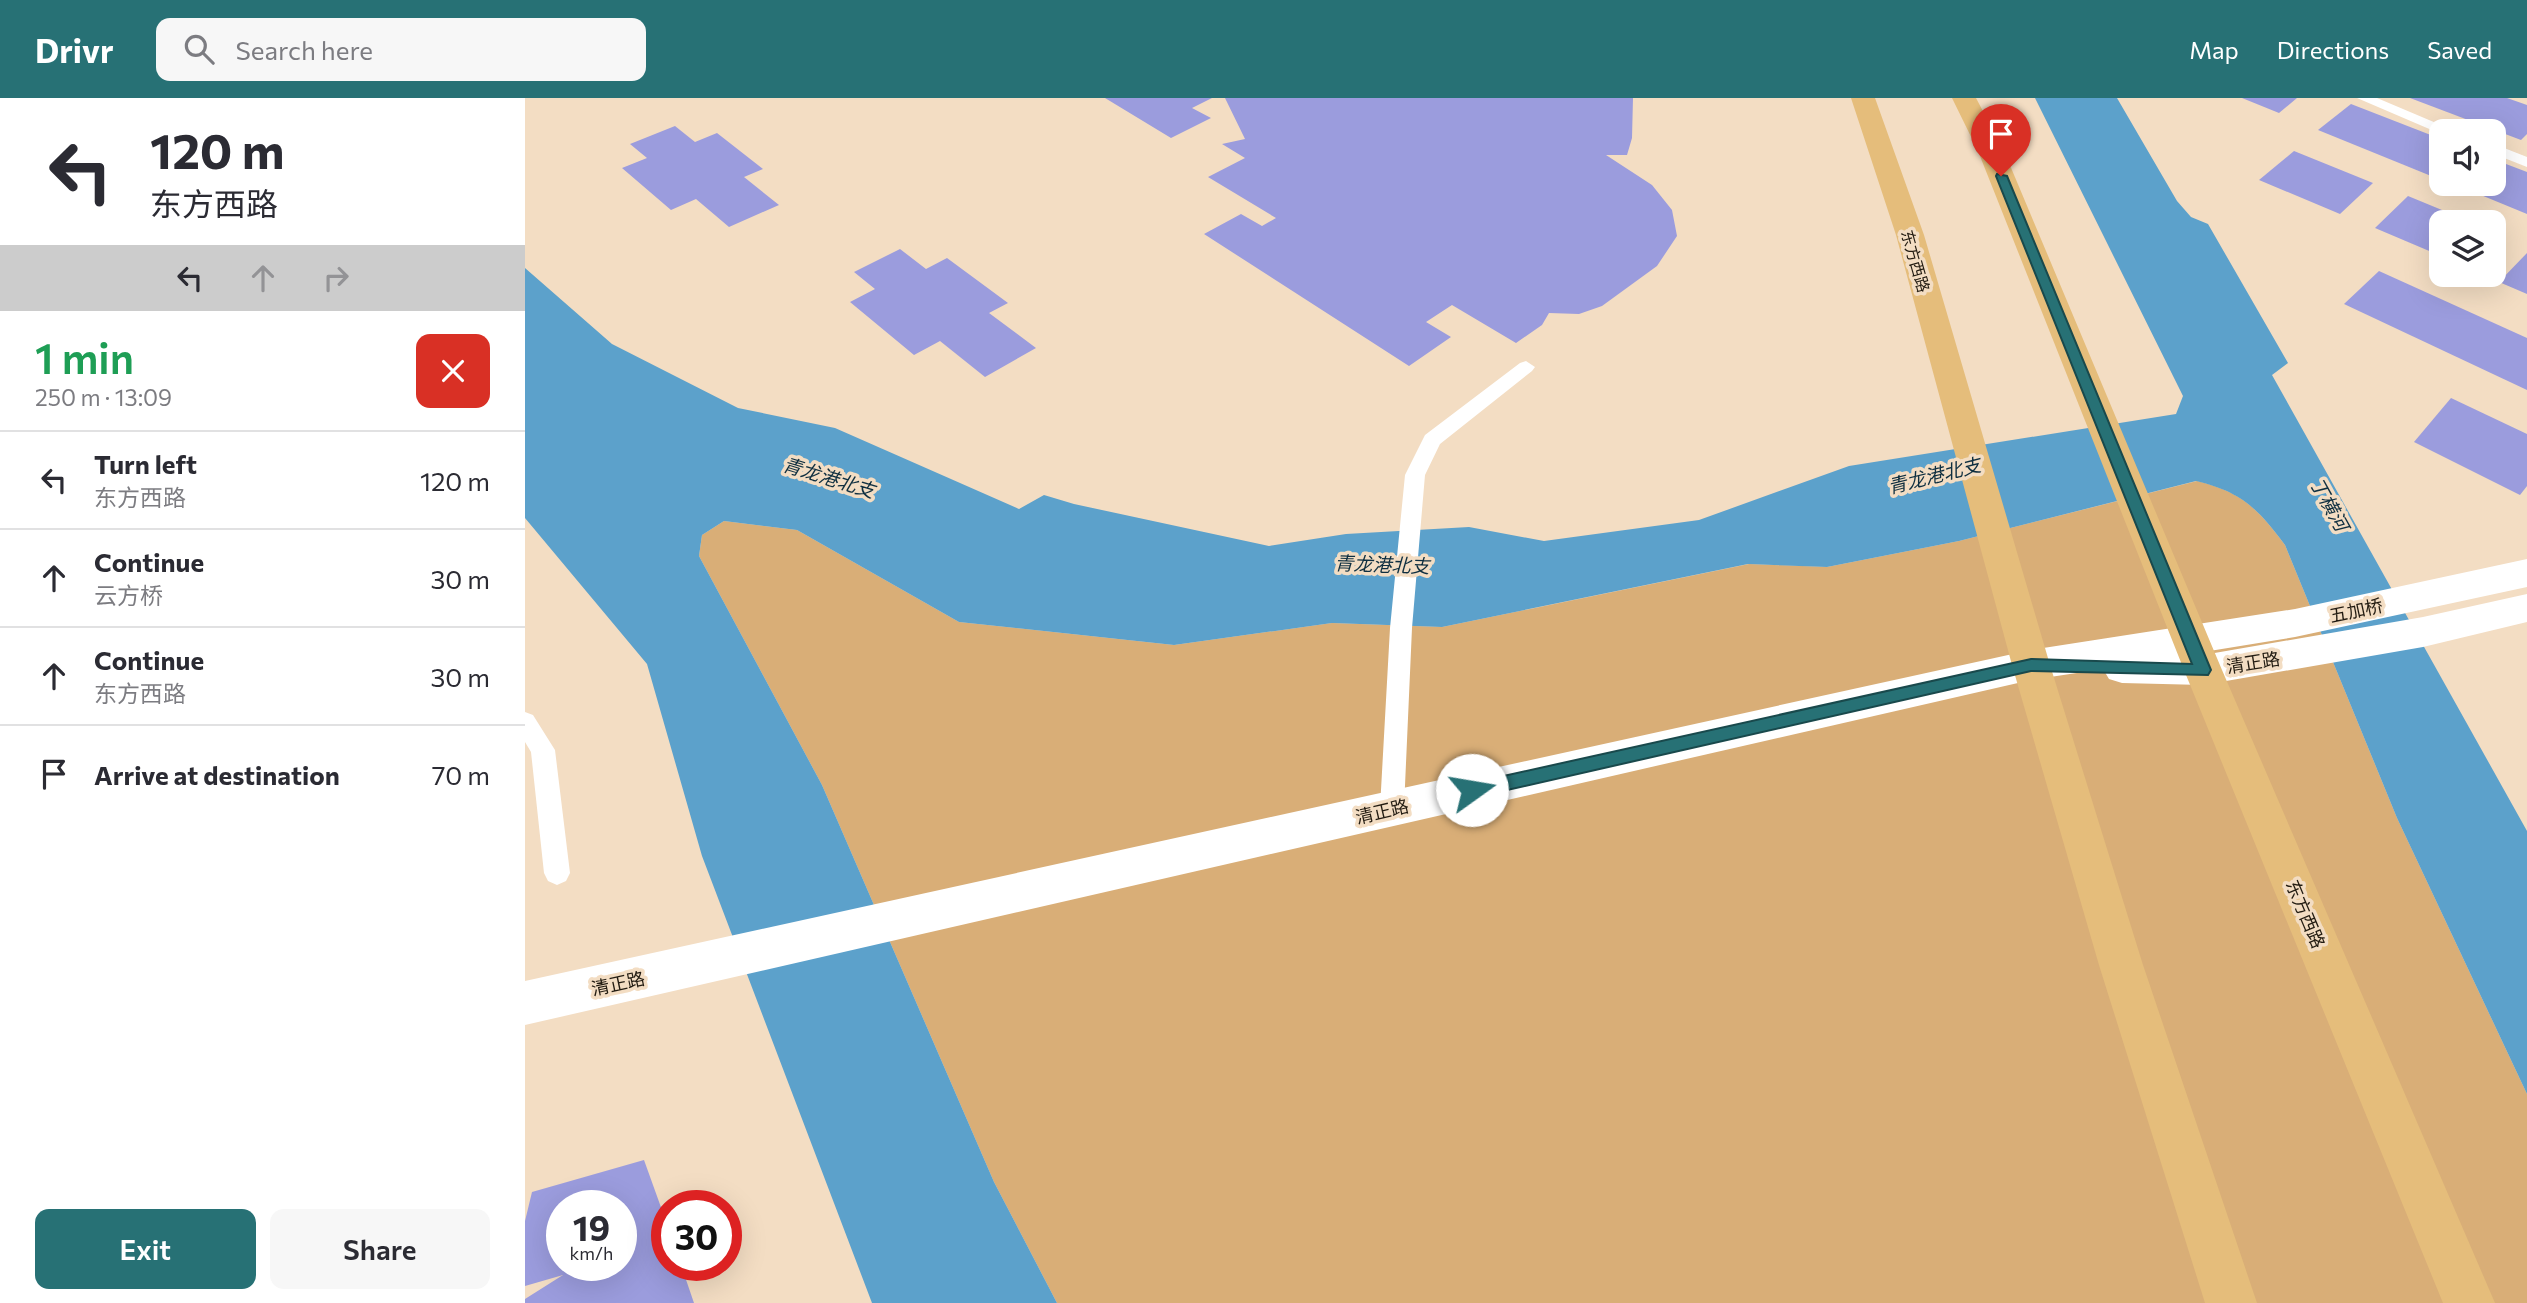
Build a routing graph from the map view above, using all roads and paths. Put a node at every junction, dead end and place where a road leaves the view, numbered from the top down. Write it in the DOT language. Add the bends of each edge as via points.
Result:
graph roads {
  1 [pos="1863,98"];
  2 [pos="1964,98"];
  3 [pos="2364,98"];
  4 [pos="2429,124"];
  5 [pos="2506,154"];
  6 [pos="2527,162"];
  7 [pos="1526,367"];
  8 [pos="2527,573"];
  9 [pos="2527,608"];
  10 [pos="2420,614"];
  11 [pos="2302,638"];
  12 [pos="2197,655"];
  13 [pos="2031,665"];
  14 [pos="525,722"];
  15 [pos="1392,808"];
  16 [pos="557,873"];
  17 [pos="525,1003"];
  18 [pos="2231,1303"];
  19 [pos="2469,1303"];
  1 -- 13 [label="main road, 东方西路" via="1910,235"];
  2 -- 12 [label="main road, 东方西路" via="1991,152"];
  3 -- 4 [label="lane"];
  5 -- 6 [label="lane"];
  7 -- 15 [label="lane" via="1432,440 1415,475"];
  8 -- 10 [label="street"];
  9 -- 10 [label="street"];
  10 -- 11 [label="street, 五加桥"];
  11 -- 12 [label="street, 清正路"];
  12 -- 13 [label="street, 清正路"];
  12 -- 19 [label="main road, 东方西路"];
  13 -- 15 [label="street, 清正路"];
  13 -- 18 [label="main road" via="2121,965"];
  14 -- 16 [label="lane" via="543,750"];
  15 -- 17 [label="street, 清正路"];
}
